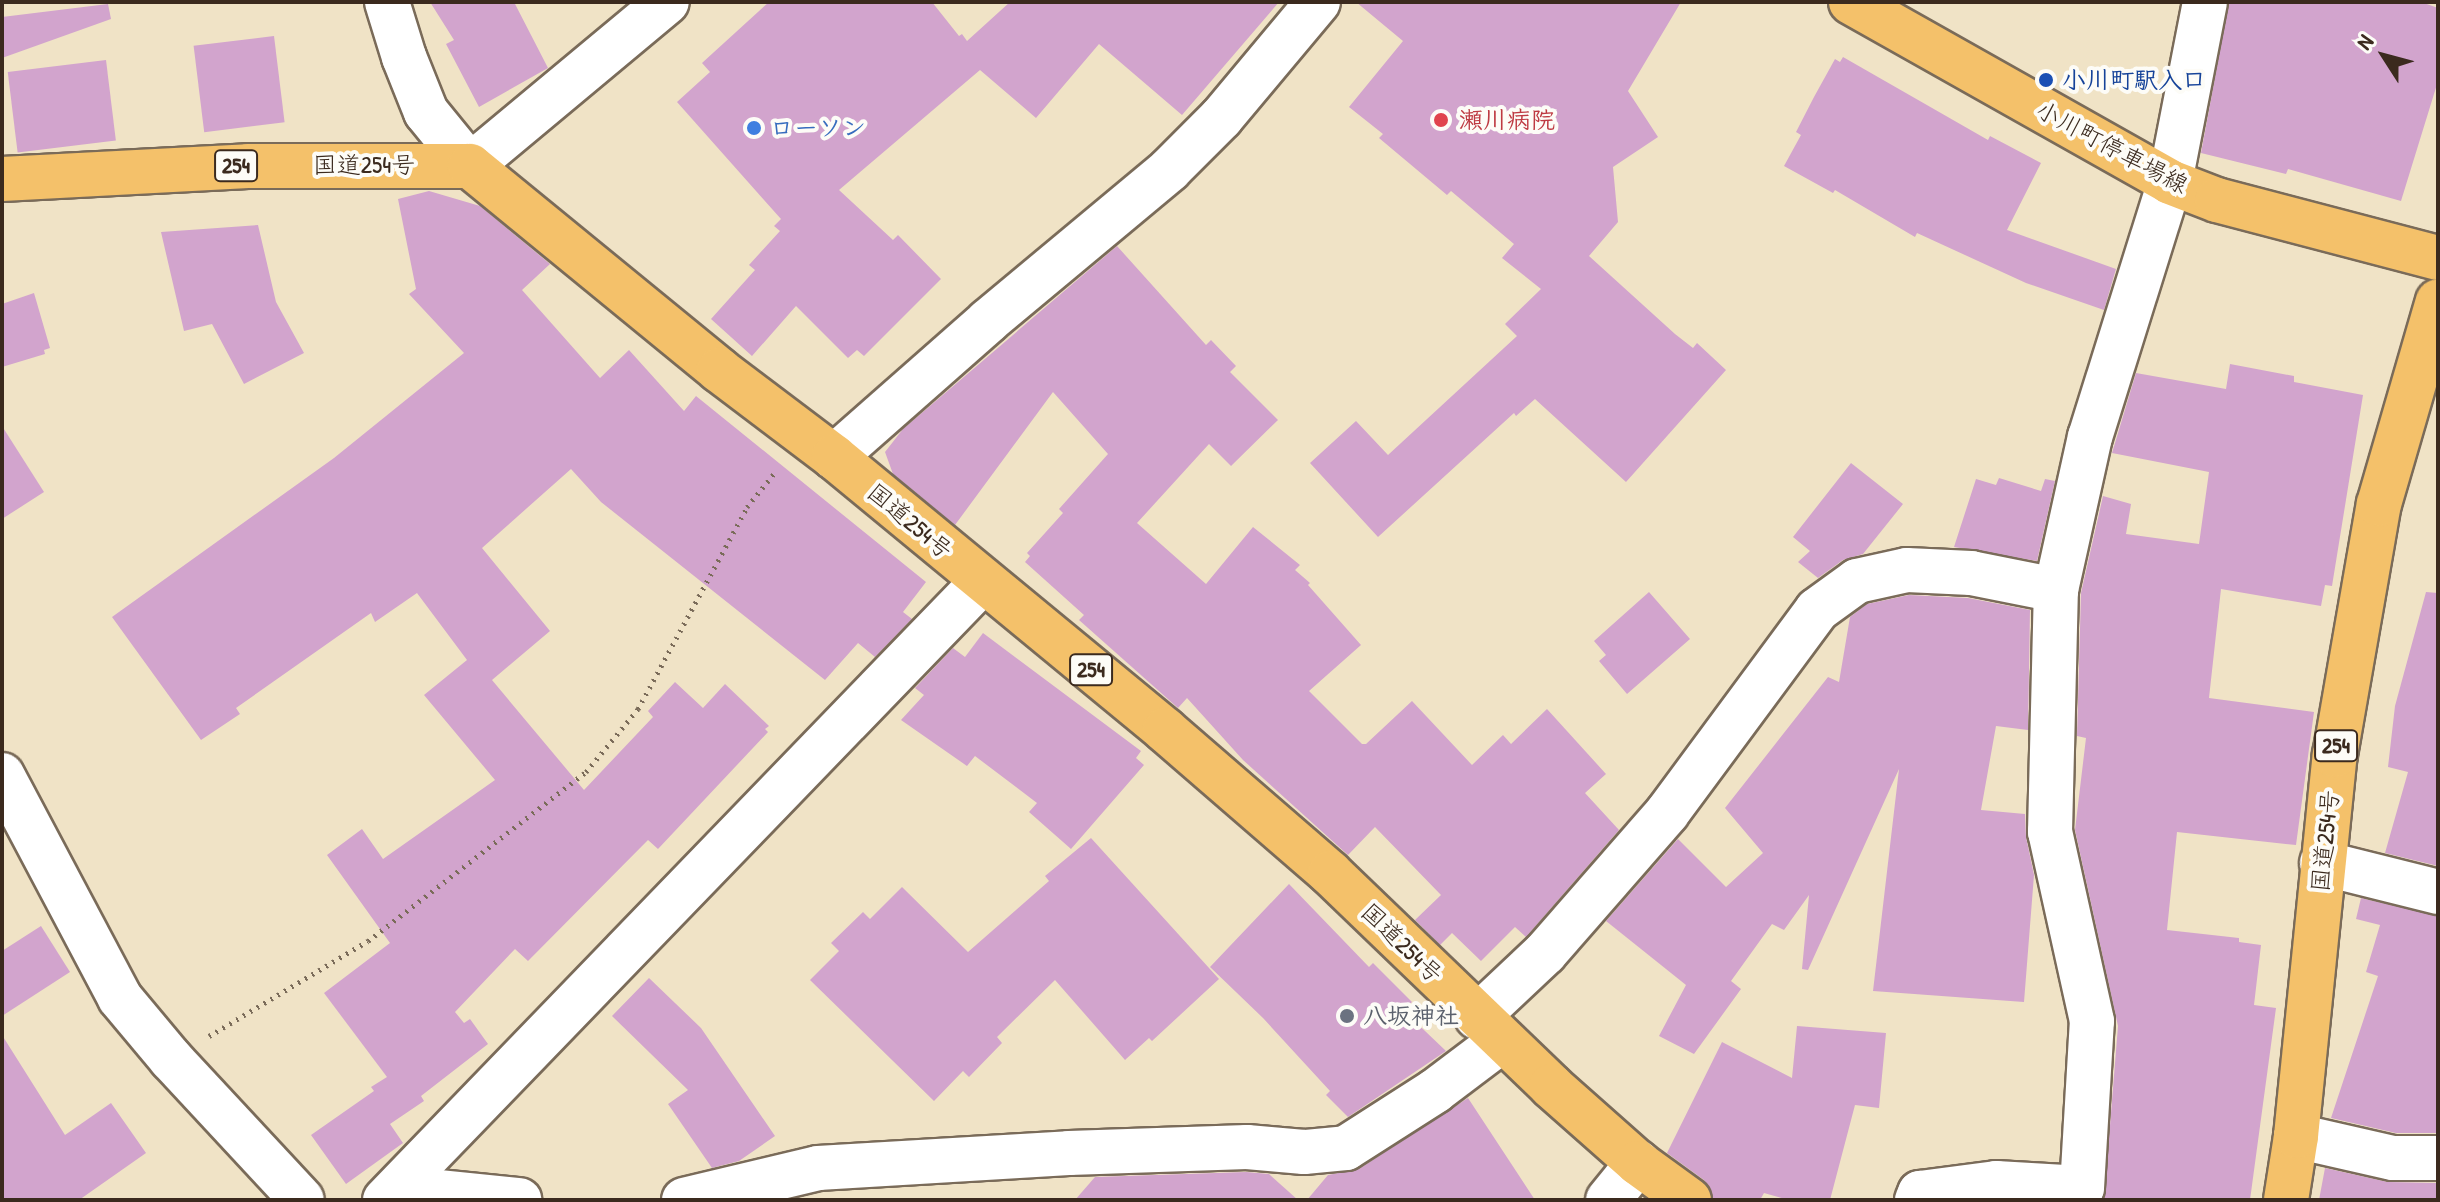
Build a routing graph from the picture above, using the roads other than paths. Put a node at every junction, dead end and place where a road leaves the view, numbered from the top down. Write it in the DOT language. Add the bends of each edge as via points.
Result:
graph roads {
  1 [pos="387,2"];
  2 [pos="667,2"];
  3 [pos="1318,2"];
  4 [pos="1851,2"];
  5 [pos="2205,2"];
  6 [pos="470,166"];
  7 [pos="2,179"];
  8 [pos="2170,182"];
  9 [pos="2438,258"];
  10 [pos="2438,301"];
  11 [pos="820,446"];
  12 [pos="982,582"];
  13 [pos="2056,590"];
  14 [pos="2,775"];
  15 [pos="2322,863"];
  16 [pos="2438,892"];
  17 [pos="1489,1029"];
  18 [pos="2296,1136"];
  19 [pos="2438,1158"];
  20 [pos="1638,1163"];
  21 [pos="392,1194"];
  22 [pos="302,1200"];
  23 [pos="519,1200"];
  24 [pos="684,1200"];
  25 [pos="1608,1200"];
  26 [pos="1689,1200"];
  27 [pos="1917,1200"];
  28 [pos="2286,1200"];
  1 -- 6 [label="street" via="426,112"];
  2 -- 6 [label="street"];
  3 -- 11 [label="street" via="1221,118 1169,170 988,321"];
  4 -- 8 [label="main road, 小川町停車場線"];
  5 -- 8 [label="street"];
  6 -- 7 [label="main road, 国道254号 / 254" via="248,166"];
  6 -- 11 [label="main road, 国道254号 / 254" via="707,361"];
  8 -- 9 [label="main road, 小川町停車場線" via="2217,200"];
  8 -- 13 [label="street" via="2090,437"];
  10 -- 15 [label="main road, 国道254号 / 254" via="2379,504 2335,755"];
  11 -- 12 [label="main road, 国道254号 / 254"];
  12 -- 17 [label="main road, 国道254号 / 254" via="1319,863"];
  12 -- 21 [label="street"];
  13 -- 17 [label="street" via="1971,573 1907,570 1857,581 1817,610 1667,813 1545,953"];
  13 -- 27 [label="street" via="2050,832 2092,1021 2082,1188 1996,1183 1920,1193"];
  14 -- 22 [label="street" via="120,998"];
  15 -- 16 [label="street"];
  15 -- 18 [label="main road, 国道254号 / 254"];
  17 -- 20 [label="main road, 国道254号 / 254"];
  17 -- 24 [label="street" via="1435,1091 1346,1148 1069,1153 818,1168"];
  18 -- 19 [label="street" via="2393,1158"];
  18 -- 28 [label="main road, 国道254号 / 254"];
  20 -- 25 [label="street"];
  20 -- 26 [label="main road, 国道254号 / 254"];
  21 -- 23 [label="street"];
}
